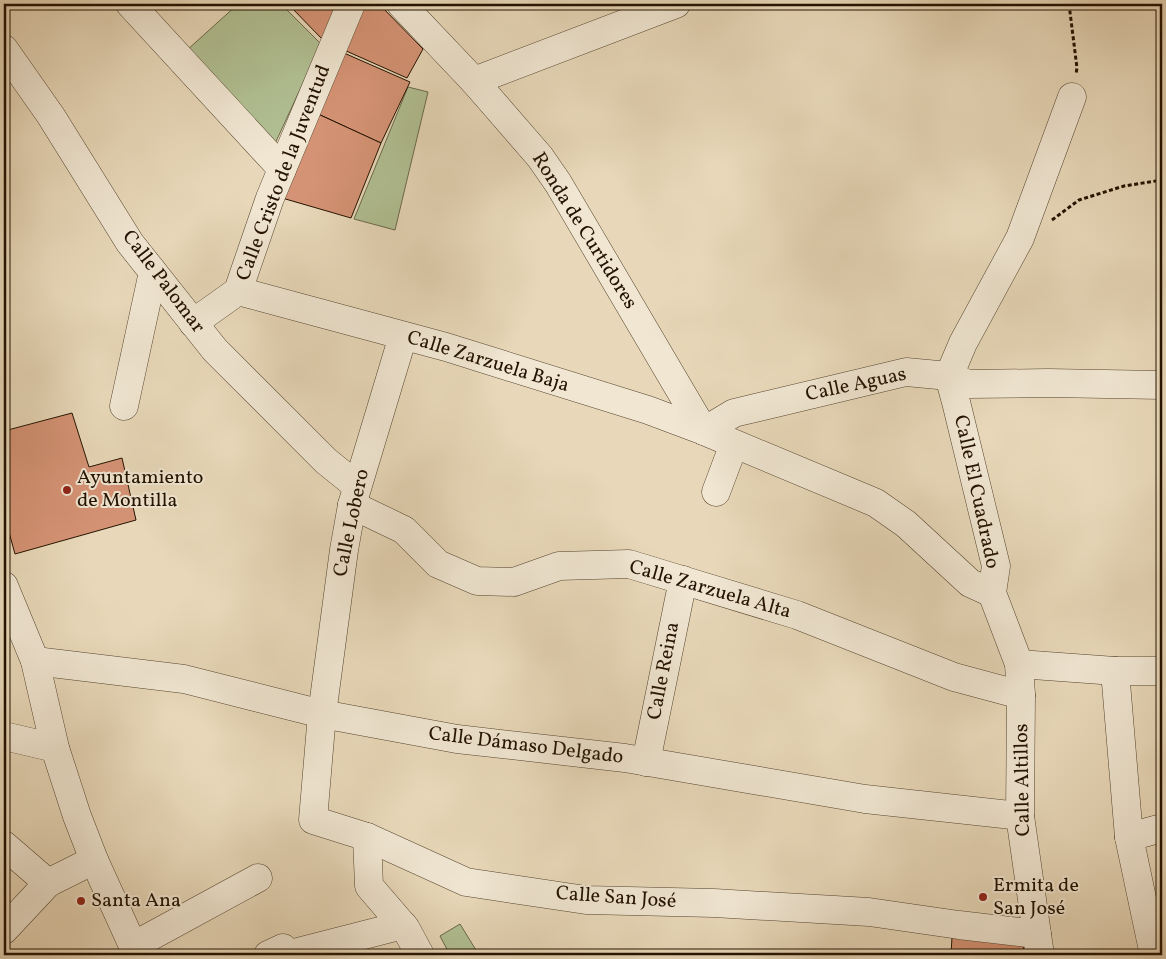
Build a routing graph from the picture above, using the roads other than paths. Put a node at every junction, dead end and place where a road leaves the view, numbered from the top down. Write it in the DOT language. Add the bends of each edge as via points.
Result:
graph roads {
  1 [pos="130,4"];
  2 [pos="351,4"];
  3 [pos="401,4"];
  4 [pos="676,4"];
  5 [pos="4,49"];
  6 [pos="474,81"];
  7 [pos="1072,97"];
  8 [pos="282,169"];
  9 [pos="153,272"];
  10 [pos="238,291"];
  11 [pos="193,323"];
  12 [pos="403,336"];
  13 [pos="949,376"];
  14 [pos="1162,385"];
  15 [pos="124,406"];
  16 [pos="704,431"];
  17 [pos="734,444"];
  18 [pos="716,492"];
  19 [pos="354,495"];
  20 [pos="682,580"];
  21 [pos="4,586"];
  22 [pos="992,593"];
  23 [pos="35,661"];
  24 [pos="1019,664"];
  25 [pos="1115,671"];
  26 [pos="1162,671"];
  27 [pos="1022,695"];
  28 [pos="322,714"];
  29 [pos="4,736"];
  30 [pos="55,748"];
  31 [pos="646,762"];
  32 [pos="1020,816"];
  33 [pos="1162,828"];
  34 [pos="367,837"];
  35 [pos="1129,837"];
  36 [pos="4,845"];
  37 [pos="94,860"];
  38 [pos="258,878"];
  39 [pos="48,883"];
  40 [pos="403,926"];
  41 [pos="4,930"];
  42 [pos="1039,945"];
  43 [pos="135,951"];
  44 [pos="268,955"];
  45 [pos="420,955"];
  46 [pos="1154,955"];
  1 -- 8 [label="street"];
  2 -- 8 [label="street, Calle Cristo de la Juventud"];
  3 -- 6 [label="street, Ronda de Curtidores"];
  4 -- 6 [label="street"];
  5 -- 9 [label="street, Calle Palomar" via="51,116 130,243"];
  6 -- 16 [label="street, Ronda de Curtidores" via="540,157 558,183"];
  7 -- 13 [label="street" via="1020,238 963,343"];
  8 -- 10 [label="street, Calle Cristo de la Juventud"];
  9 -- 11 [label="street, Calle Palomar"];
  9 -- 15 [label="street"];
  10 -- 11 [label="street, Calle Cristo de la Juventud"];
  10 -- 12 [label="street, Calle Zarzuela Baja"];
  11 -- 19 [label="street, Calle Palomar" via="215,350 326,461"];
  12 -- 16 [label="street, Calle Zarzuela Baja" via="648,410"];
  12 -- 19 [label="street, Calle Lobero"];
  13 -- 14 [label="street, Calle Aguas" via="968,384"];
  13 -- 16 [label="street, Calle Aguas" via="906,372 734,413"];
  13 -- 22 [label="street, Calle El Cuadrado" via="996,566"];
  16 -- 17 [label="street, Calle Zarzuela Baja"];
  17 -- 18 [label="street"];
  17 -- 22 [label="street, Calle Zarzuela Baja" via="876,503 906,524 970,583"];
  19 -- 20 [label="street, Calle Zarzuela Alta" via="404,530 438,564 478,581 514,582 559,566 629,564"];
  19 -- 28 [label="street, Calle Lobero"];
  20 -- 27 [label="street, Calle Zarzuela Alta" via="797,615 954,677"];
  20 -- 31 [label="street, Calle Reina"];
  21 -- 23 [label="street"];
  22 -- 24 [label="street, Calle El Cuadrado"];
  23 -- 28 [label="street, Calle Dámaso Delgado" via="184,679"];
  23 -- 30 [label="street"];
  24 -- 25 [label="street"];
  24 -- 27 [label="street, Calle Altillos"];
  25 -- 26 [label="street"];
  25 -- 35 [label="street"];
  27 -- 32 [label="street, Calle Altillos"];
  28 -- 31 [label="street, Calle Dámaso Delgado" via="457,740"];
  28 -- 34 [label="street, Calle San José" via="314,820"];
  29 -- 30 [label="street"];
  30 -- 37 [label="street"];
  31 -- 32 [label="street, Calle Dámaso Delgado" via="865,799"];
  32 -- 42 [label="street, Calle Altillos"];
  33 -- 35 [label="street"];
  34 -- 40 [label="street" via="369,886"];
  34 -- 42 [label="street, Calle San José" via="466,882 586,900 870,912 960,925"];
  35 -- 46 [label="street"];
  36 -- 39 [label="street"];
  37 -- 39 [label="street"];
  37 -- 43 [label="street"];
  38 -- 43 [label="street"];
  39 -- 41 [label="street"];
  40 -- 44 [label="street" via="286,955 283,948"];
  40 -- 45 [label="street"];
}
